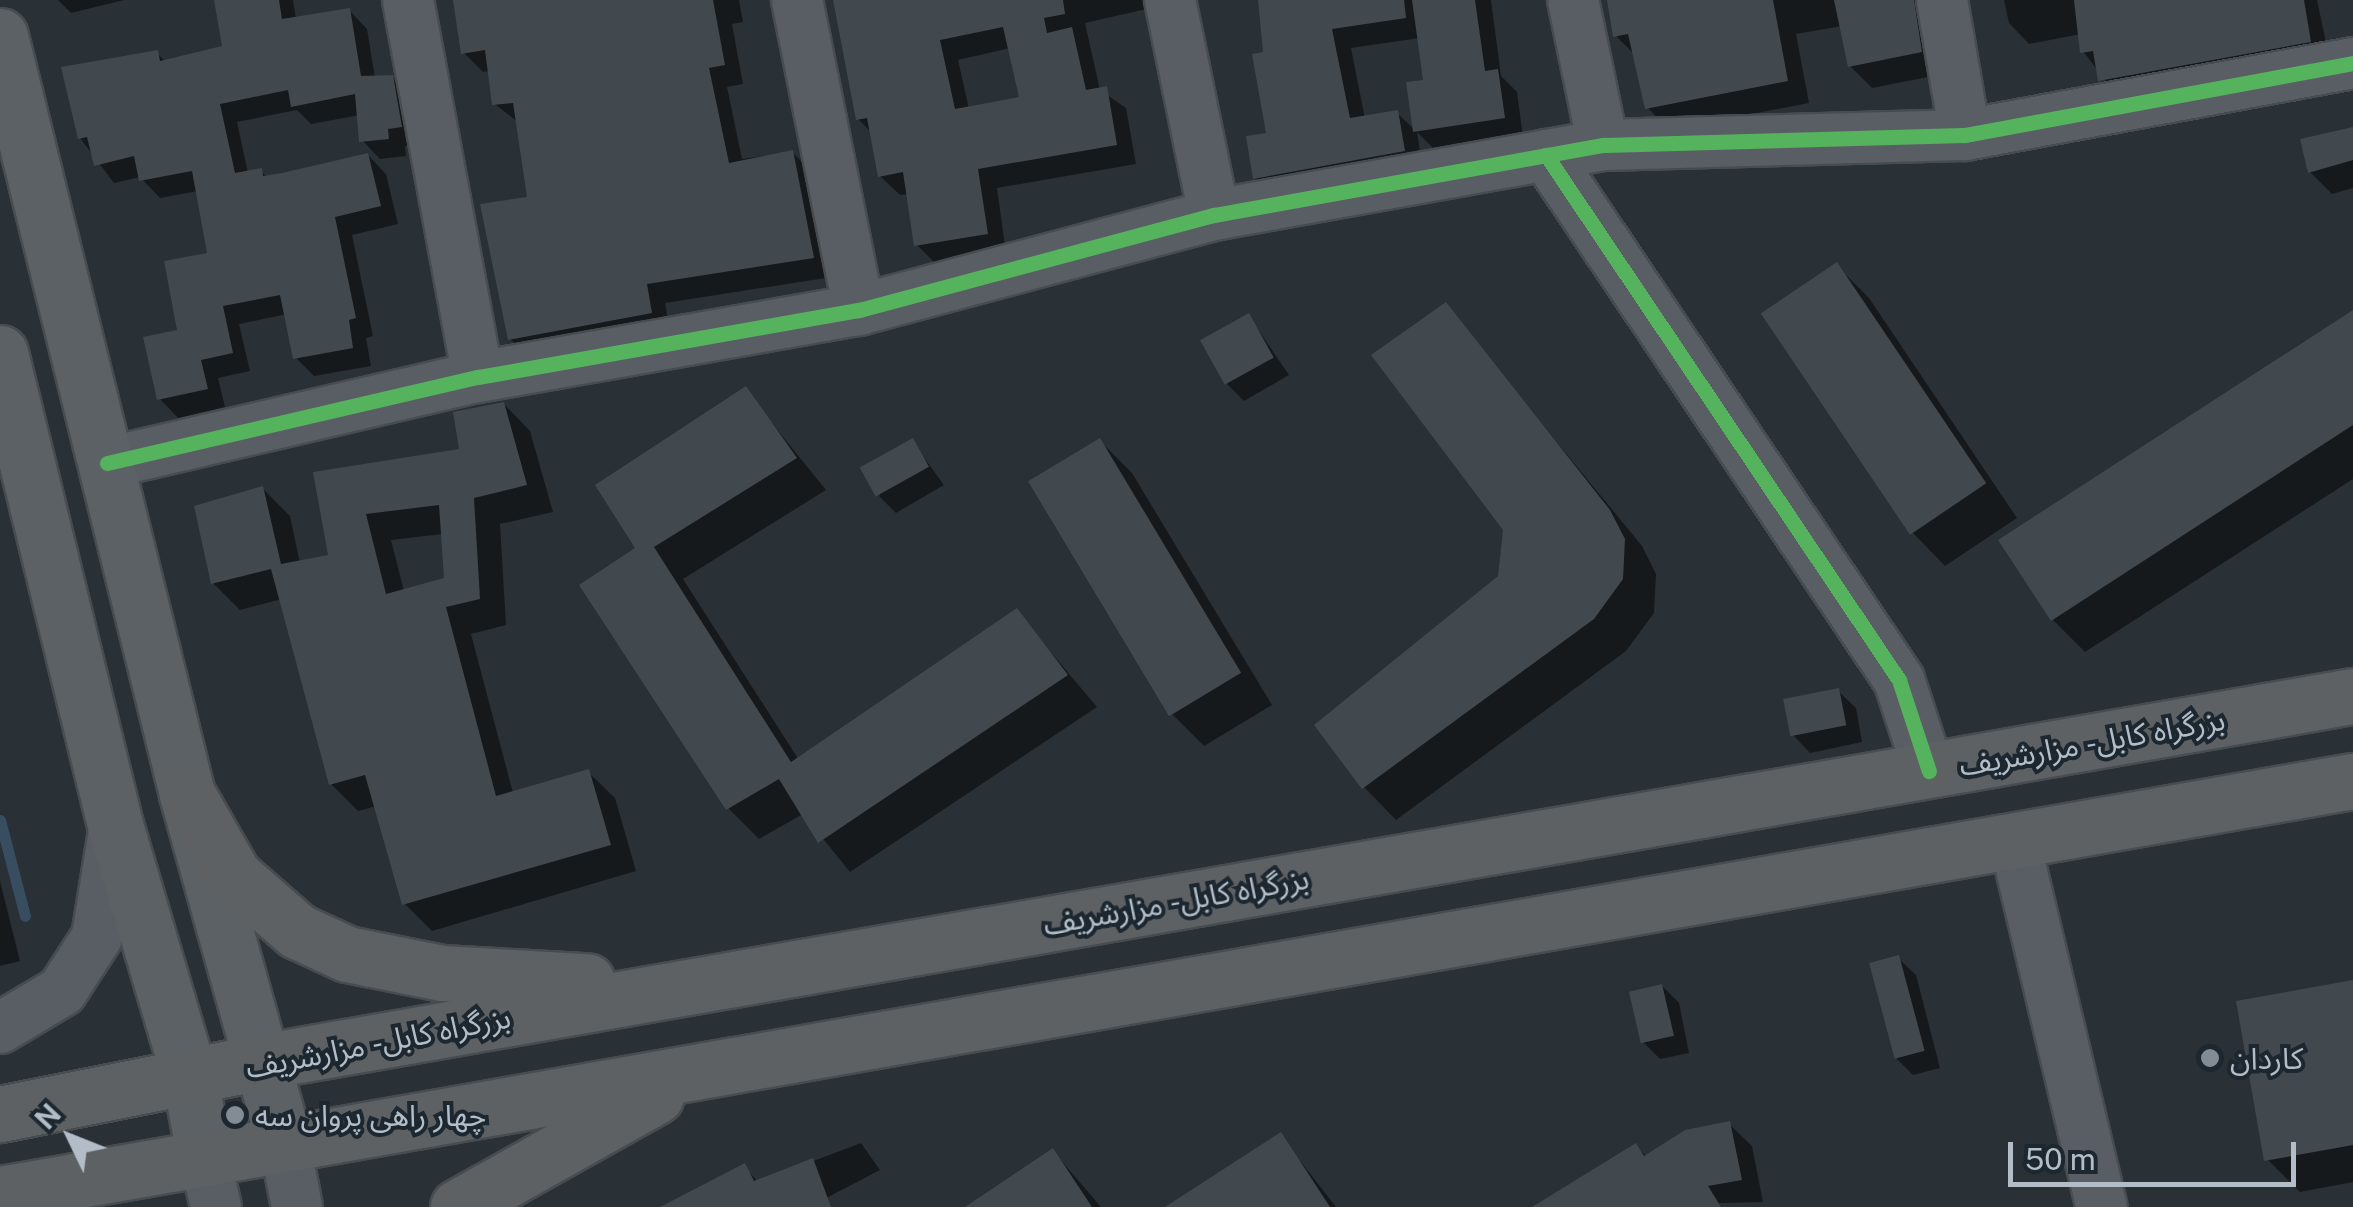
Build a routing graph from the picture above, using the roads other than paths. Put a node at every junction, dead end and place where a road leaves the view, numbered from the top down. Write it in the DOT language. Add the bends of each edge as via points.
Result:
graph roads {
  1 [pos="408,0"];
  2 [pos="797,0"];
  3 [pos="1170,0"];
  4 [pos="1574,0"];
  5 [pos="1942,0"];
  6 [pos="0,36"];
  7 [pos="2353,63"];
  8 [pos="1964,135"];
  9 [pos="1603,145"];
  10 [pos="1546,155"];
  11 [pos="1214,216"];
  12 [pos="859,310"];
  13 [pos="0,354"];
  14 [pos="478,377"];
  15 [pos="107,463"];
  16 [pos="2353,696"];
  17 [pos="1929,771"];
  18 [pos="2353,781"];
  19 [pos="187,794"];
  20 [pos="115,825"];
  21 [pos="2014,839"];
  22 [pos="685,986"];
  23 [pos="0,1028"];
  24 [pos="265,1061"];
  25 [pos="697,1074"];
  26 [pos="190,1079"];
  27 [pos="0,1114"];
  28 [pos="285,1145"];
  29 [pos="211,1183"];
  30 [pos="0,1194"];
  31 [pos="297,1207"];
  32 [pos="458,1207"];
  33 [pos="2102,1207"];
  1 -- 14 [label="street"];
  2 -- 12 [label="street"];
  3 -- 11 [label="street"];
  4 -- 9 [label="street"];
  5 -- 8 [label="street"];
  6 -- 15 [label="main road"];
  7 -- 8 [label="street"];
  8 -- 9 [label="street"];
  9 -- 10 [label="street"];
  10 -- 11 [label="street"];
  10 -- 17 [label="street" via="1899,680"];
  11 -- 12 [label="street"];
  12 -- 14 [label="street"];
  13 -- 20 [label="main road"];
  14 -- 15 [label="street"];
  15 -- 19 [label="main road"];
  16 -- 17 [label="highway, بزرگراه کابل - مزارشریف"];
  17 -- 22 [label="highway, بزرگراه کابل - مزارشریف"];
  18 -- 21 [label="highway"];
  19 -- 22 [label="highway" via="234,876 297,931 347,954 442,974"];
  19 -- 24 [label="main road"];
  20 -- 23 [label="street" via="98,937 62,991"];
  20 -- 26 [label="main road"];
  21 -- 25 [label="highway"];
  21 -- 33 [label="street"];
  22 -- 24 [label="highway, بزرگراه کابل - مزارشریف"];
  24 -- 26 [label="highway, بزرگراه کابل - مزارشریف"];
  24 -- 28 [label="main road"];
  25 -- 28 [label="highway"];
  25 -- 32 [label="highway"];
  26 -- 27 [label="highway, بزرگراه کابل - مزارشریف"];
  26 -- 29 [label="main road"];
  28 -- 29 [label="highway"];
  28 -- 31 [label="street"];
  29 -- 30 [label="highway"];
}
